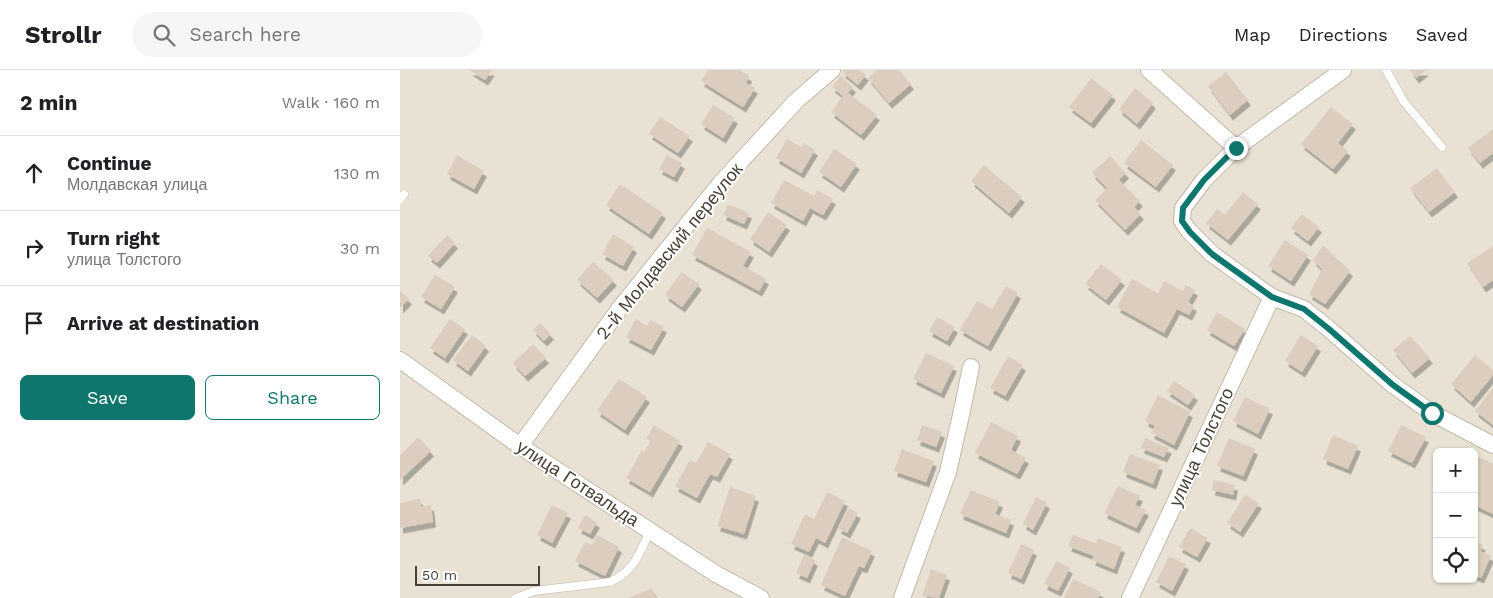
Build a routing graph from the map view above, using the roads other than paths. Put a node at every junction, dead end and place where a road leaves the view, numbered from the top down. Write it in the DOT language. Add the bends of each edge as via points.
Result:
graph roads {
  1 [pos="832,70"];
  2 [pos="1149,70"];
  3 [pos="1344,70"];
  4 [pos="1386,70"];
  5 [pos="1442,147"];
  6 [pos="1236,148"];
  7 [pos="1272,297"];
  8 [pos="400,360"];
  9 [pos="970,366"];
  10 [pos="1493,445"];
  11 [pos="520,446"];
  12 [pos="650,531"];
  13 [pos="516,598"];
  14 [pos="761,598"];
  15 [pos="902,598"];
  16 [pos="1130,598"];
  1 -- 11 [label="street, 2-й Молдавский переулок" via="796,101 720,184 620,308"];
  2 -- 6 [label="street"];
  3 -- 6 [label="street"];
  4 -- 5 [label="lane" via="1404,102"];
  6 -- 7 [label="street" via="1204,180 1183,208 1182,221 1212,254"];
  7 -- 10 [label="street" via="1304,309 1393,385 1432,413"];
  7 -- 16 [label="street, улица Толстого"];
  8 -- 11 [label="street, улица Готвальда"];
  9 -- 15 [label="street" via="948,472"];
  11 -- 12 [label="street, улица Готвальда"];
  12 -- 13 [label="lane" via="633,566 622,576 610,582 534,591"];
  12 -- 14 [label="street, улица Готвальда" via="716,574"];
}
